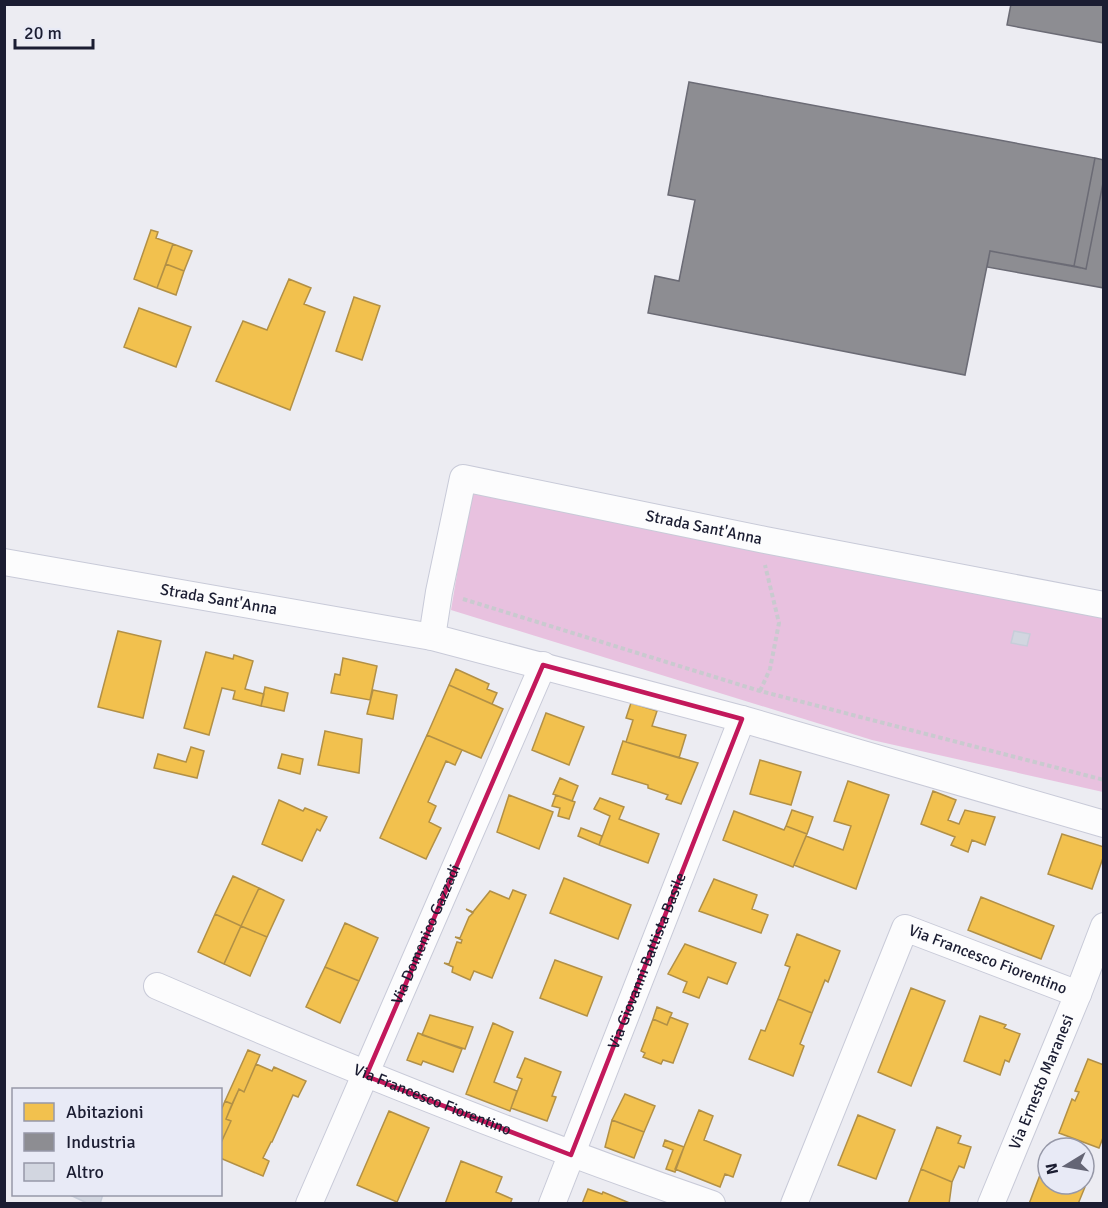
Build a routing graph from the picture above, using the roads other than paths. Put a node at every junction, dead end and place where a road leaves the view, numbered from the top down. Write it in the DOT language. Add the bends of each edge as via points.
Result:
graph roads {
  1 [pos="4,562"];
  2 [pos="1104,605"];
  3 [pos="432,637"];
  4 [pos="543,665"];
  5 [pos="742,719"];
  6 [pos="1104,824"];
  7 [pos="1104,926"];
  8 [pos="157,986"];
  9 [pos="1078,994"];
  10 [pos="366,1076"];
  11 [pos="571,1155"];
  12 [pos="309,1203"];
  13 [pos="552,1203"];
  14 [pos="712,1203"];
  15 [pos="794,1203"];
  16 [pos="991,1203"];
  1 -- 3 [label="street, Strada Sant'Anna"];
  2 -- 3 [label="street, Strada Sant'Anna" via="463,478"];
  3 -- 4 [label="street, Strada Sant'Anna"];
  4 -- 5 [label="street, Strada Sant'Anna"];
  4 -- 10 [label="street, Via Domenico Gazzadi"];
  5 -- 6 [label="street, Strada Sant'Anna"];
  5 -- 11 [label="street, Via Giovanni Battista Basile"];
  7 -- 9 [label="street, Via Ernesto Maranesi"];
  8 -- 10 [label="street, Via Francesco Fiorentino"];
  9 -- 15 [label="street, Via Francesco Fiorentino" via="905,928"];
  9 -- 16 [label="street, Via Ernesto Maranesi"];
  10 -- 11 [label="street, Via Francesco Fiorentino"];
  10 -- 12 [label="street, Via Domenico Gazzadi"];
  11 -- 13 [label="street, Via Giovanni Battista Basile"];
  11 -- 14 [label="street, Via Francesco Fiorentino"];
}
